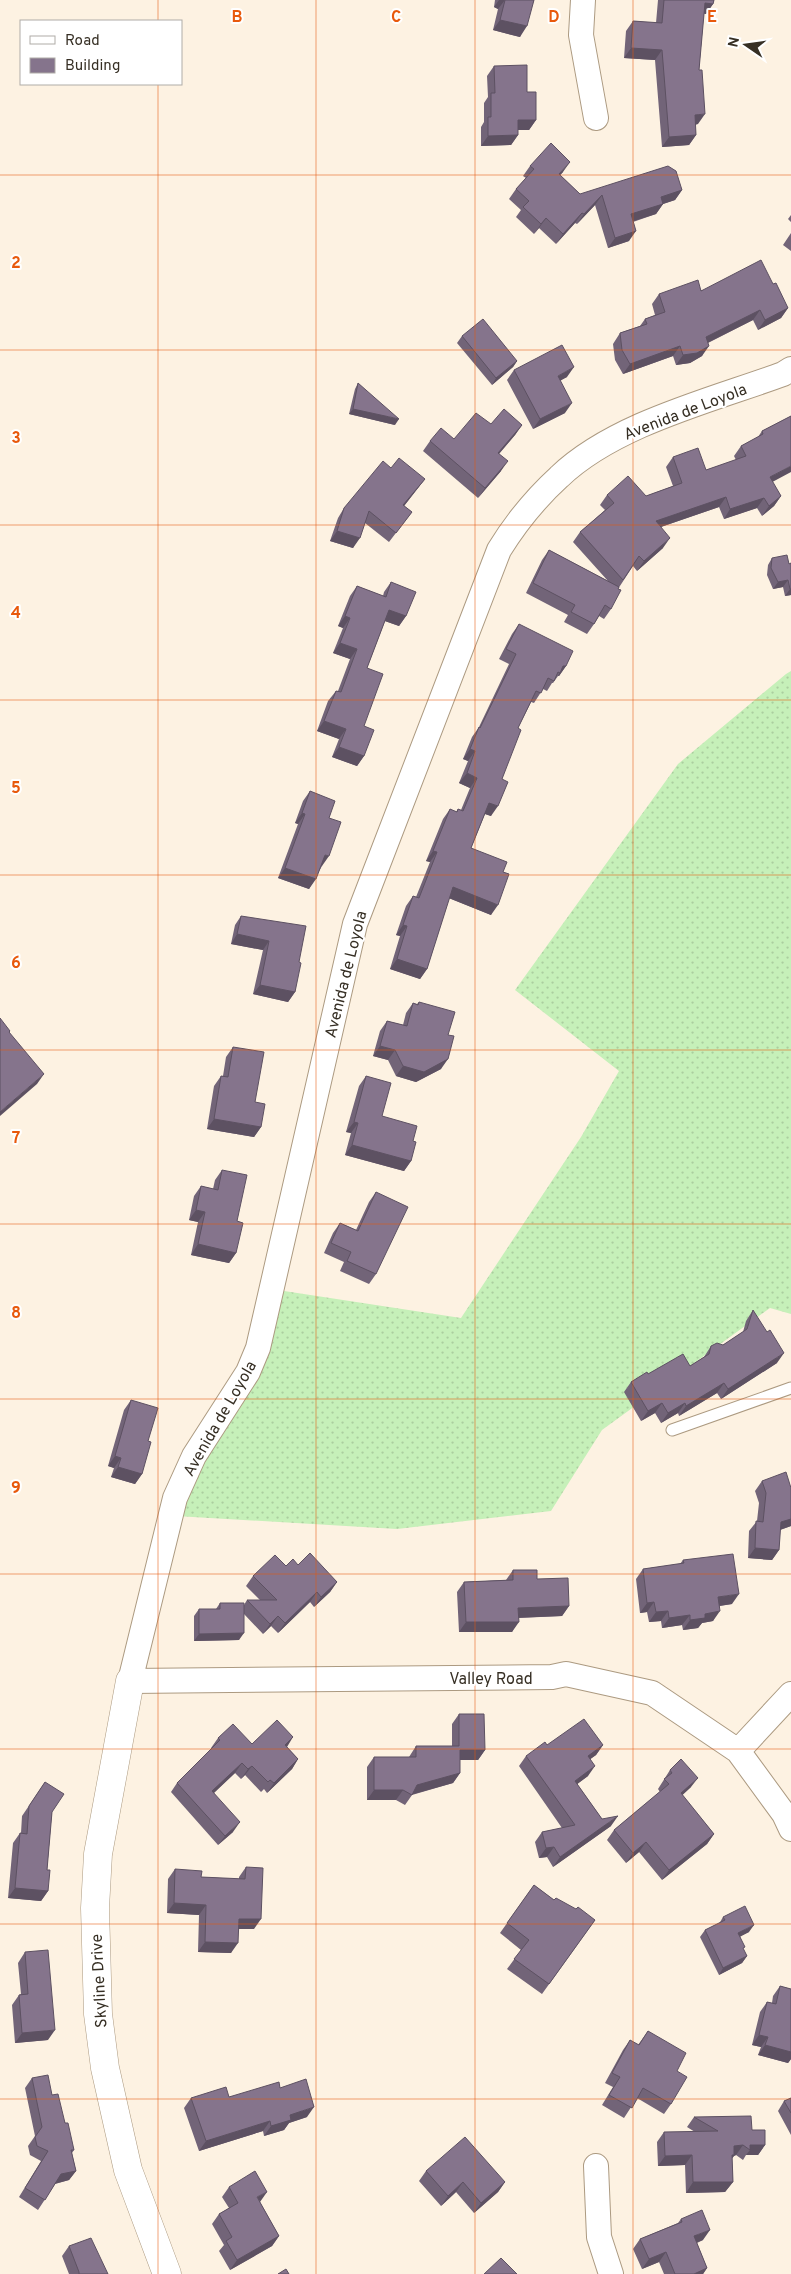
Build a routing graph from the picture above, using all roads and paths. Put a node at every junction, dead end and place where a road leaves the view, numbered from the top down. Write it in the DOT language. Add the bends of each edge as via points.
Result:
graph roads {
  1 [pos="583,0"];
  2 [pos="596,118"];
  3 [pos="791,369"];
  4 [pos="791,1388"];
  5 [pos="672,1430"];
  6 [pos="130,1681"];
  7 [pos="791,1694"];
  8 [pos="738,1751"];
  9 [pos="791,1828"];
  10 [pos="596,2166"];
  11 [pos="167,2274"];
  12 [pos="611,2274"];
  1 -- 2 [label="street" via="581,35"];
  3 -- 6 [label="street, Avenida de Loyola" via="641,425 588,454 559,476 513,527 498,550 355,924 258,1348 248,1372 194,1456 175,1498"];
  4 -- 5 [label="lane"];
  6 -- 8 [label="street, Valley Road" via="552,1677 566,1674 652,1693"];
  6 -- 11 [label="street, Skyline Drive" via="98,1854 95,1908 98,2014 105,2068 128,2170"];
  7 -- 8 [label="street"];
  8 -- 9 [label="street, Valley Road"];
  10 -- 12 [label="street" via="599,2237"];
}
